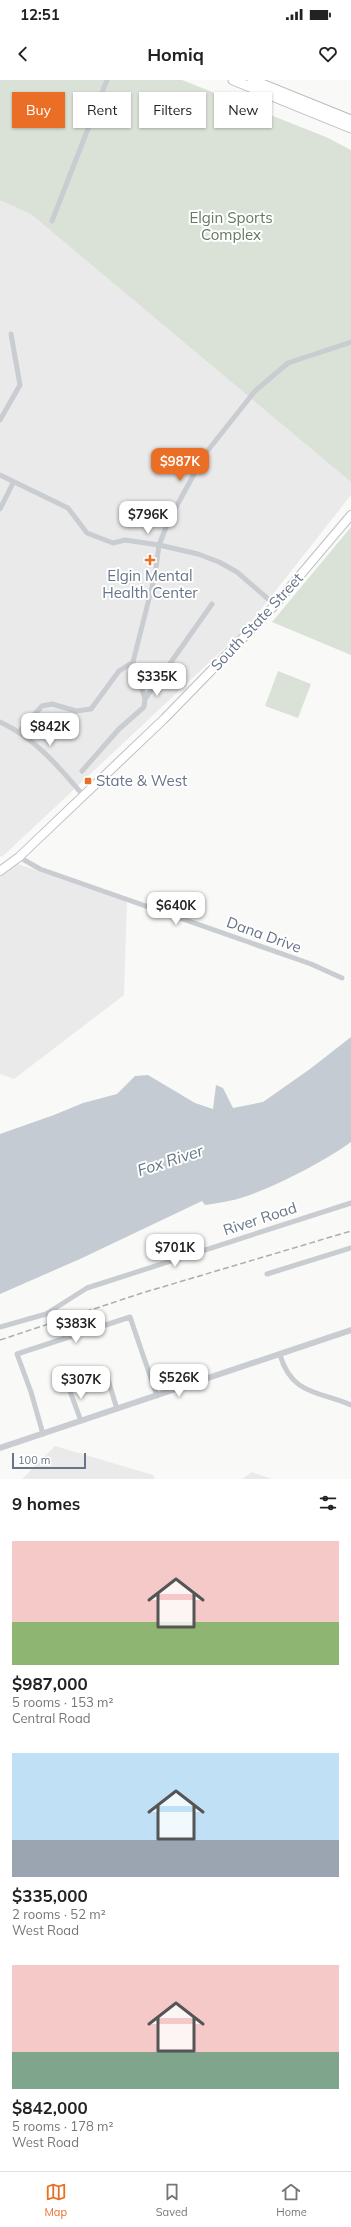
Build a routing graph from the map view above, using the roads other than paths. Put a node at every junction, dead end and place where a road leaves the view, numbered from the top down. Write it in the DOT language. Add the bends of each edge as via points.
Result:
graph roads {
  1 [pos="107,80"];
  2 [pos="233,80"];
  3 [pos="253,80"];
  4 [pos="351,114"];
  5 [pos="351,120"];
  6 [pos="351,130"];
  7 [pos="52,220"];
  8 [pos="11,334"];
  9 [pos="351,342"];
  10 [pos="0,420"];
  11 [pos="0,475"];
  12 [pos="13,483"];
  13 [pos="0,510"];
  14 [pos="351,515"];
  15 [pos="159,545"];
  16 [pos="212,604"];
  17 [pos="275,605"];
  18 [pos="133,662"];
  19 [pos="145,699"];
  20 [pos="0,722"];
  21 [pos="20,731"];
  22 [pos="82,771"];
  23 [pos="83,794"];
  24 [pos="19,857"];
  25 [pos="0,871"];
  26 [pos="342,978"];
  27 [pos="351,1203"];
  28 [pos="351,1248"];
  29 [pos="267,1274"];
  30 [pos="0,1327"];
  31 [pos="351,1330"];
  32 [pos="280,1355"];
  33 [pos="105,1370"];
  34 [pos="67,1383"];
  35 [pos="156,1396"];
  36 [pos="351,1405"];
  37 [pos="117,1409"];
  38 [pos="81,1421"];
  39 [pos="43,1434"];
  40 [pos="0,1448"];
  1 -- 7 [label="street"];
  2 -- 6 [label="highway"];
  3 -- 4 [label="highway"];
  3 -- 5 [label="highway"];
  8 -- 10 [label="street" via="20,384"];
  9 -- 15 [label="street" via="288,363 255,391 205,454 169,520"];
  11 -- 12 [label="street"];
  12 -- 13 [label="street"];
  12 -- 15 [label="street" via="45,495 68,508 87,533 112,543 125,540"];
  14 -- 17 [label="main road, South State Street"];
  15 -- 17 [label="street" via="198,554 218,562 237,572"];
  15 -- 18 [label="street" via="156,575"];
  16 -- 19 [label="street"];
  17 -- 23 [label="main road, South State Street" via="164,719"];
  18 -- 19 [label="street"];
  18 -- 21 [label="street" via="120,672 90,708 76,711 52,704 42,706"];
  19 -- 22 [label="street" via="144,707 119,729"];
  20 -- 21 [label="street"];
  21 -- 23 [label="street"];
  23 -- 24 [label="main road, South State Street"];
  24 -- 25 [label="main road, South State Street"];
  24 -- 26 [label="street, Dana Drive" via="40,869 311,964"];
  27 -- 30 [label="street, River Road" via="87,1288 46,1314"];
  28 -- 29 [label="street"];
  31 -- 32 [label="street"];
  32 -- 35 [label="street"];
  32 -- 36 [label="street" via="286,1371 300,1386 312,1393"];
  33 -- 37 [label="street"];
  34 -- 38 [label="street"];
  35 -- 37 [label="street"];
  35 -- 39 [label="street" via="130,1317 17,1354"];
  37 -- 38 [label="street"];
  38 -- 39 [label="street"];
  39 -- 40 [label="street"];
}
